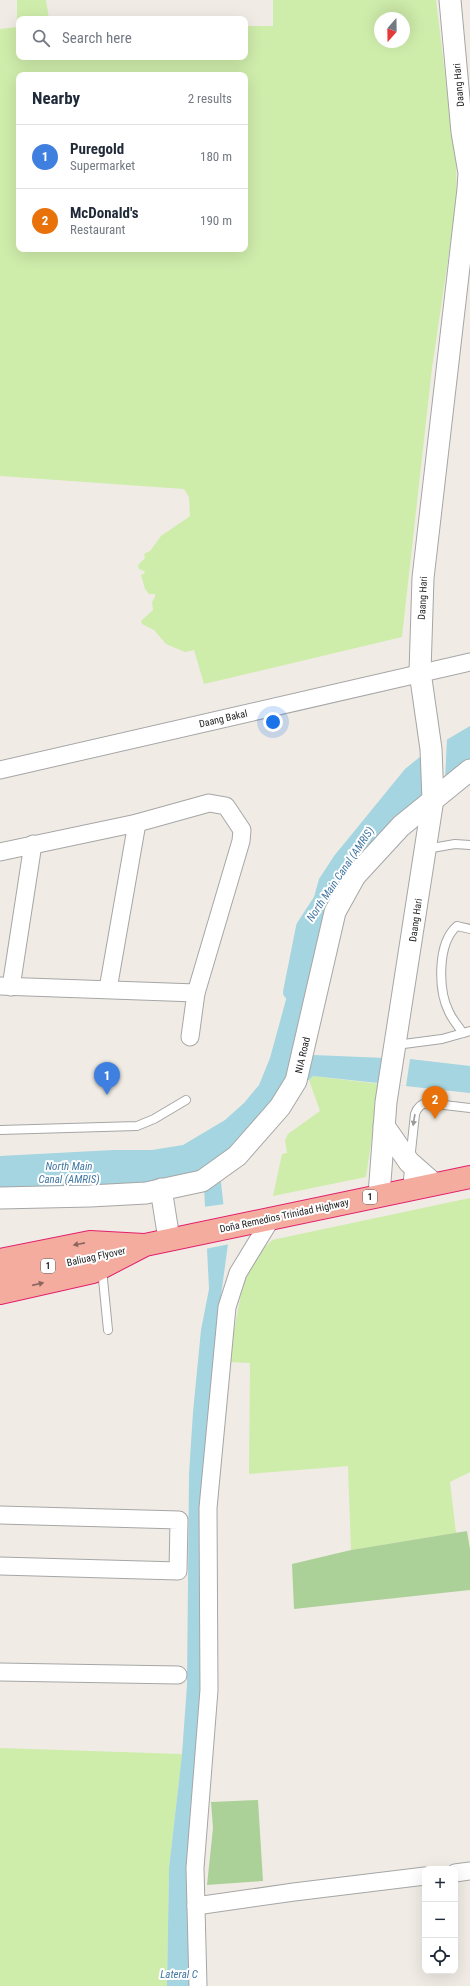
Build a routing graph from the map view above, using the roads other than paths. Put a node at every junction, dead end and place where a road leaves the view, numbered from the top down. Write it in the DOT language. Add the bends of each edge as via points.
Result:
graph roads {
  1 [pos="450,0"];
  2 [pos="466,133"];
  3 [pos="470,662"];
  4 [pos="420,672"];
  5 [pos="0,770"];
  6 [pos="470,770"];
  7 [pos="433,799"];
  8 [pos="137,823"];
  9 [pos="33,844"];
  10 [pos="470,845"];
  11 [pos="426,849"];
  12 [pos="0,852"];
  13 [pos="470,929"];
  14 [pos="6,986"];
  15 [pos="108,989"];
  16 [pos="196,993"];
  17 [pos="466,1032"];
  18 [pos="190,1037"];
  19 [pos="395,1053"];
  20 [pos="186,1100"];
  21 [pos="470,1108"];
  22 [pos="384,1126"];
  23 [pos="0,1130"];
  24 [pos="409,1162"];
  25 [pos="470,1177"];
  26 [pos="434,1184"];
  27 [pos="161,1189"];
  28 [pos="407,1190"];
  29 [pos="379,1195"];
  30 [pos="0,1198"];
  31 [pos="271,1219"];
  32 [pos="169,1239"];
  33 [pos="145,1245"];
  34 [pos="0,1260"];
  35 [pos="99,1261"];
  36 [pos="0,1276"];
  37 [pos="0,1293"];
  38 [pos="108,1330"];
  39 [pos="0,1515"];
  40 [pos="0,1566"];
  41 [pos="0,1672"];
  42 [pos="178,1675"];
  43 [pos="470,1871"];
  44 [pos="458,1873"];
  45 [pos="422,1876"];
  46 [pos="196,1906"];
  47 [pos="198,1986"];
  1 -- 2 [label="street, Daang Hari"];
  2 -- 4 [label="street, Daang Hari" via="468,189 423,578"];
  3 -- 4 [label="street, Daang Bakal"];
  4 -- 5 [label="street, Daang Bakal"];
  4 -- 7 [label="street, Daang Hari" via="432,749"];
  6 -- 7 [label="street, NIA Road"];
  7 -- 11 [label="street, Daang Hari"];
  7 -- 27 [label="street, NIA Road" via="401,826 355,876 335,912 296,1081 280,1106 237,1156 208,1176"];
  8 -- 9 [label="street"];
  8 -- 15 [label="street"];
  8 -- 16 [label="street" via="209,803 226,806 242,830"];
  9 -- 12 [label="street"];
  9 -- 14 [label="street"];
  10 -- 11 [label="lane" via="455,844"];
  11 -- 19 [label="street, Daang Hari"];
  13 -- 17 [label="lane" via="457,926 450,932 442,952 444,996 449,1012"];
  14 -- 15 [label="street"];
  15 -- 16 [label="street"];
  16 -- 18 [label="street"];
  17 -- 19 [label="lane"];
  19 -- 22 [label="street, Daang Hari"];
  20 -- 23 [label="lane" via="137,1126"];
  21 -- 24 [label="lane, one-way" via="427,1103 420,1105 415,1114"];
  22 -- 24 [label="street"];
  22 -- 29 [label="street, Daang Hari"];
  24 -- 26 [label="street"];
  24 -- 28 [label="lane"];
  25 -- 26 [label="highway, Doña Remedios Trinidad Highway / 1"];
  26 -- 28 [label="highway, Doña Remedios Trinidad Highway / 1"];
  27 -- 30 [label="street, NIA Road" via="146,1193"];
  27 -- 32 [label="street"];
  28 -- 29 [label="highway, Doña Remedios Trinidad Highway / 1"];
  29 -- 31 [label="highway, Doña Remedios Trinidad Highway / 1"];
  31 -- 32 [label="highway, Doña Remedios Trinidad Highway / 1"];
  31 -- 46 [label="street" via="238,1273 227,1307 208,1508 209,1690 195,1868"];
  32 -- 33 [label="highway, Doña Remedios Trinidad Highway / 1"];
  33 -- 34 [label="highway, Doña Remedios Trinidad Highway / 1, one-way" via="90,1242"];
  33 -- 35 [label="highway, Baliuag Flyover / 1"];
  35 -- 36 [label="highway, Baliuag Flyover / 1"];
  37 -- 35 [label="highway, 1, one-way" via="93,1272"];
  35 -- 38 [label="lane"];
  39 -- 40 [label="street" via="179,1520 178,1571"];
  41 -- 42 [label="street"];
  43 -- 44 [label="street"];
  45 -- 46 [label="street"];
  46 -- 47 [label="street"];
}
